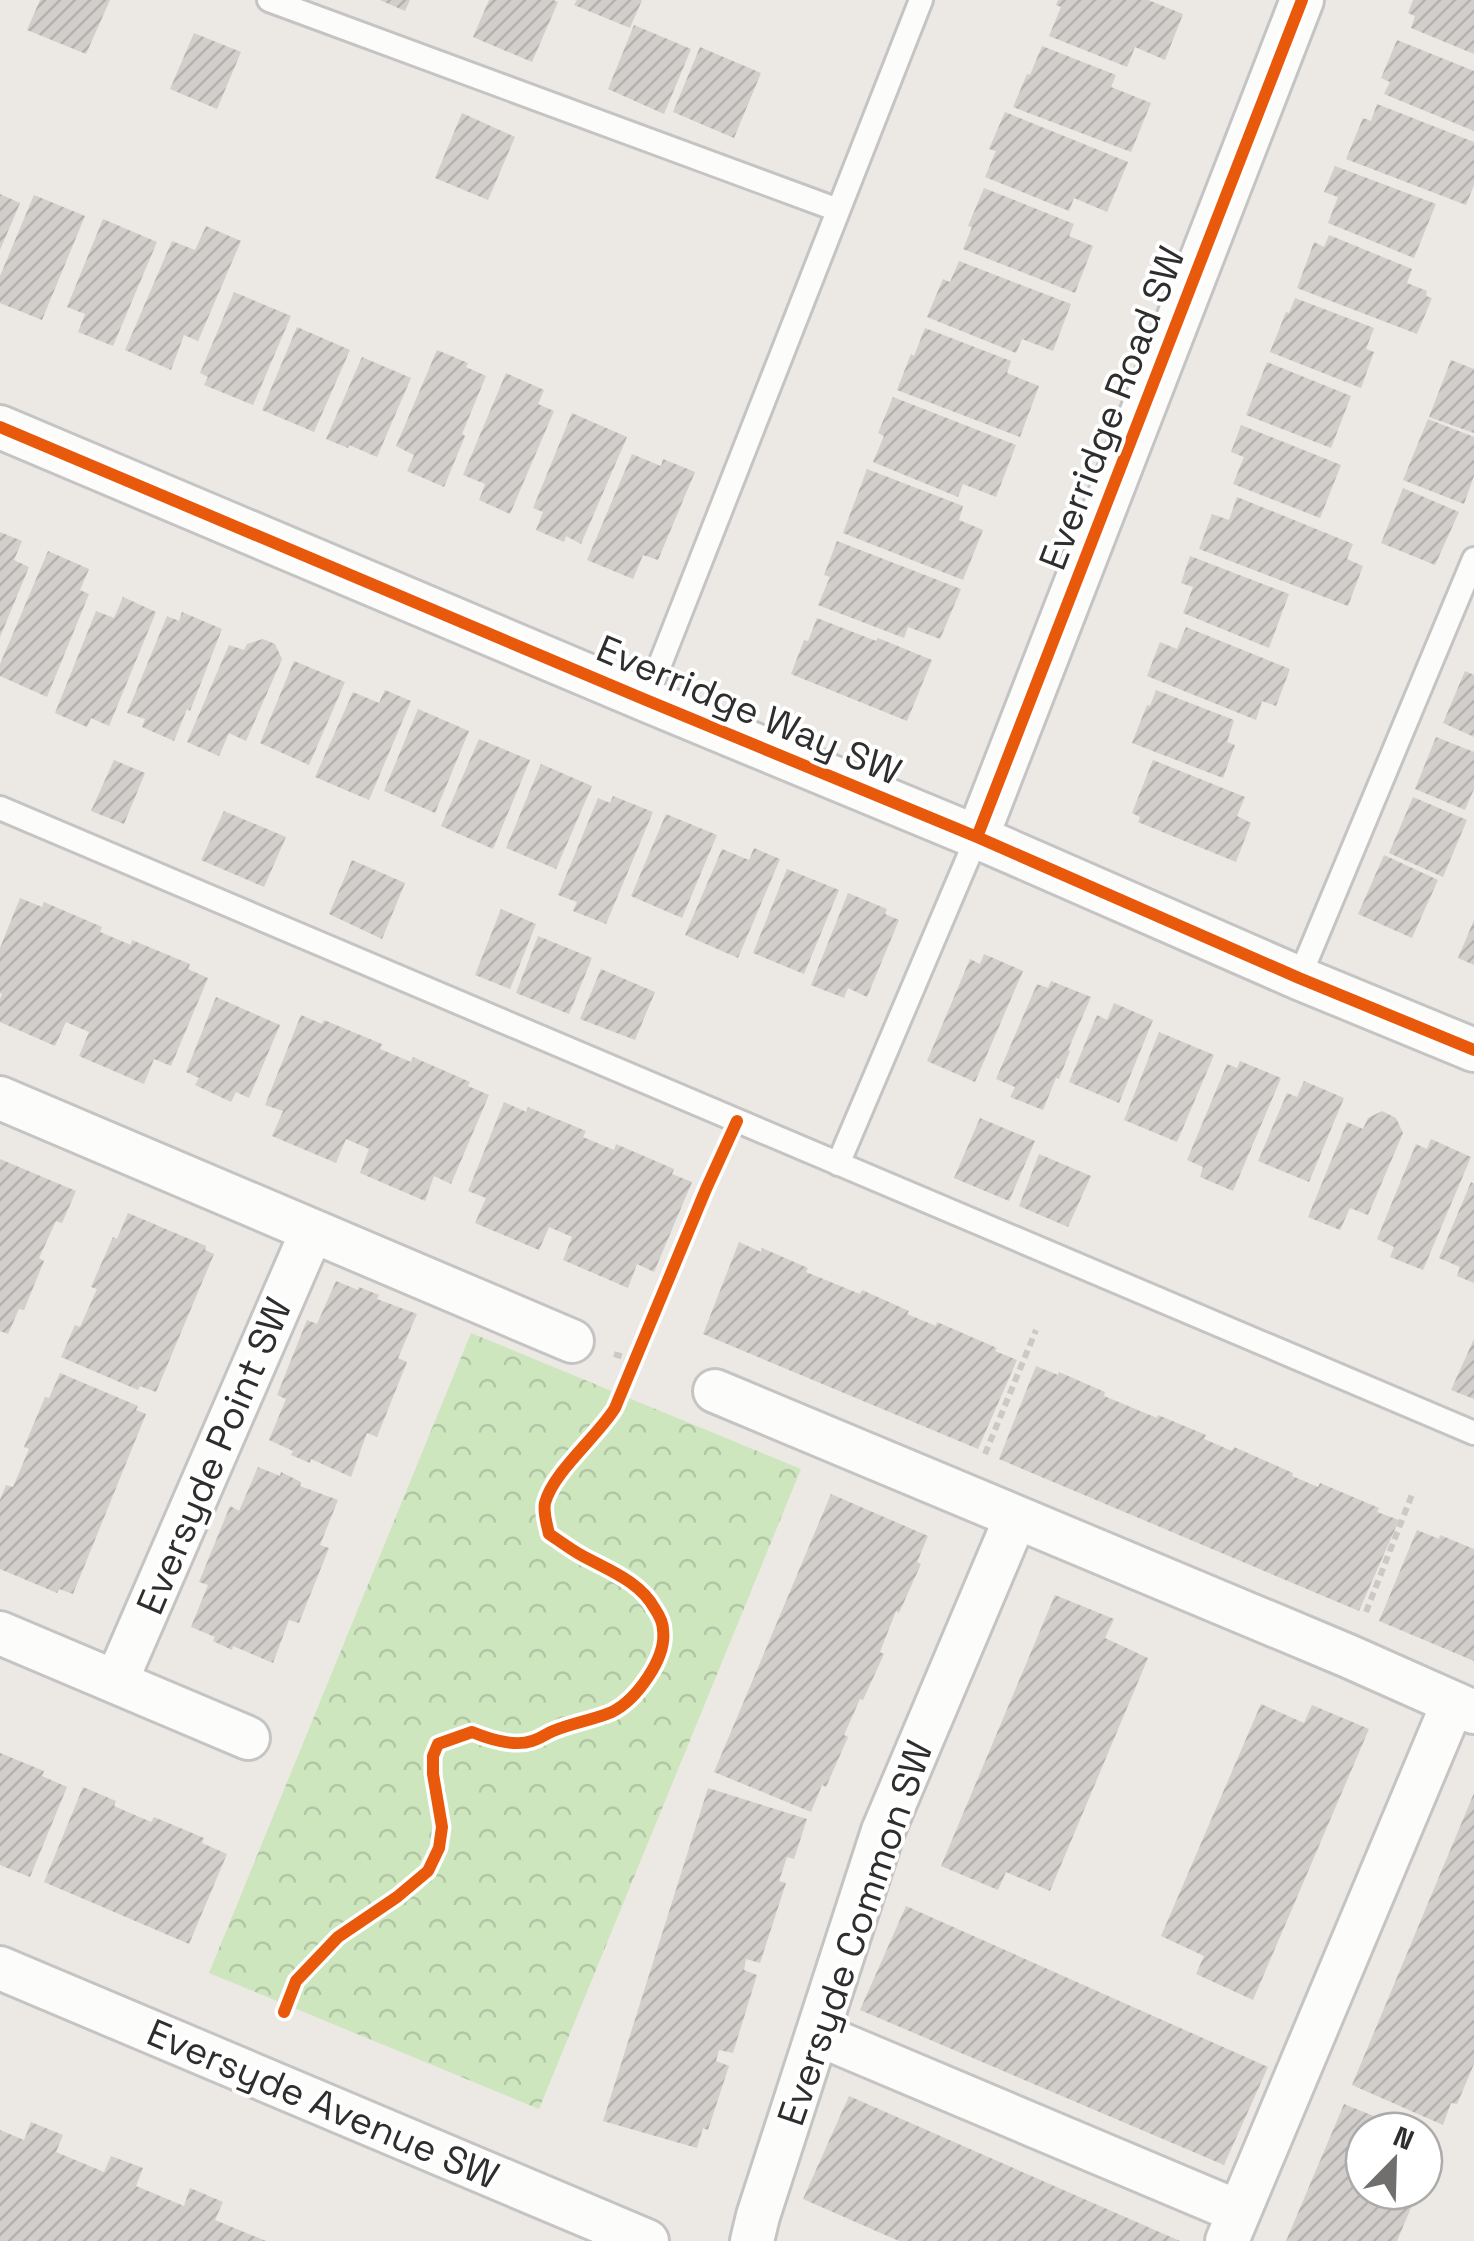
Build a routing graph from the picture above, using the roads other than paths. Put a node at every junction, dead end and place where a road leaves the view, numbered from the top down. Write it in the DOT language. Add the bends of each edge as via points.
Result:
graph roads {
  1 [pos="269,0"];
  2 [pos="921,0"];
  3 [pos="1302,0"];
  4 [pos="838,210"];
  5 [pos="0,427"];
  6 [pos="1474,559"];
  7 [pos="646,700"];
  8 [pos="0,808"];
  9 [pos="976,837"];
  10 [pos="1299,978"];
  11 [pos="1474,1050"];
  12 [pos="0,1098"];
  13 [pos="838,1164"];
  14 [pos="312,1231"];
  15 [pos="572,1341"];
  16 [pos="715,1390"];
  17 [pos="1474,1433"];
  18 [pos="1016,1517"];
  19 [pos="0,1633"];
  20 [pos="116,1682"];
  21 [pos="1464,1707"];
  22 [pos="248,1738"];
  23 [pos="0,1968"];
  24 [pos="817,2034"];
  25 [pos="1233,2226"];
  26 [pos="647,2241"];
  27 [pos="752,2241"];
  1 -- 4 [label="lane"];
  2 -- 4 [label="lane"];
  3 -- 9 [label="street, Everridge Road SW"];
  4 -- 7 [label="lane"];
  5 -- 7 [label="street, Everridge Way SW"];
  6 -- 10 [label="lane"];
  7 -- 9 [label="street, Everridge Way SW"];
  8 -- 13 [label="lane"];
  9 -- 10 [label="street, Everridge Way SW"];
  9 -- 13 [label="lane"];
  10 -- 11 [label="street, Everridge Way SW"];
  12 -- 14 [label="street"];
  13 -- 17 [label="lane"];
  14 -- 15 [label="street"];
  14 -- 20 [label="street, Eversyde Point SW"];
  16 -- 18 [label="street"];
  18 -- 21 [label="street"];
  18 -- 24 [label="street, Eversyde Common SW" via="883,1831"];
  19 -- 20 [label="street"];
  20 -- 22 [label="street"];
  21 -- 25 [label="street"];
  23 -- 26 [label="street, Eversyde Avenue SW"];
  24 -- 25 [label="street"];
  24 -- 27 [label="street, Eversyde Common SW"];
}
